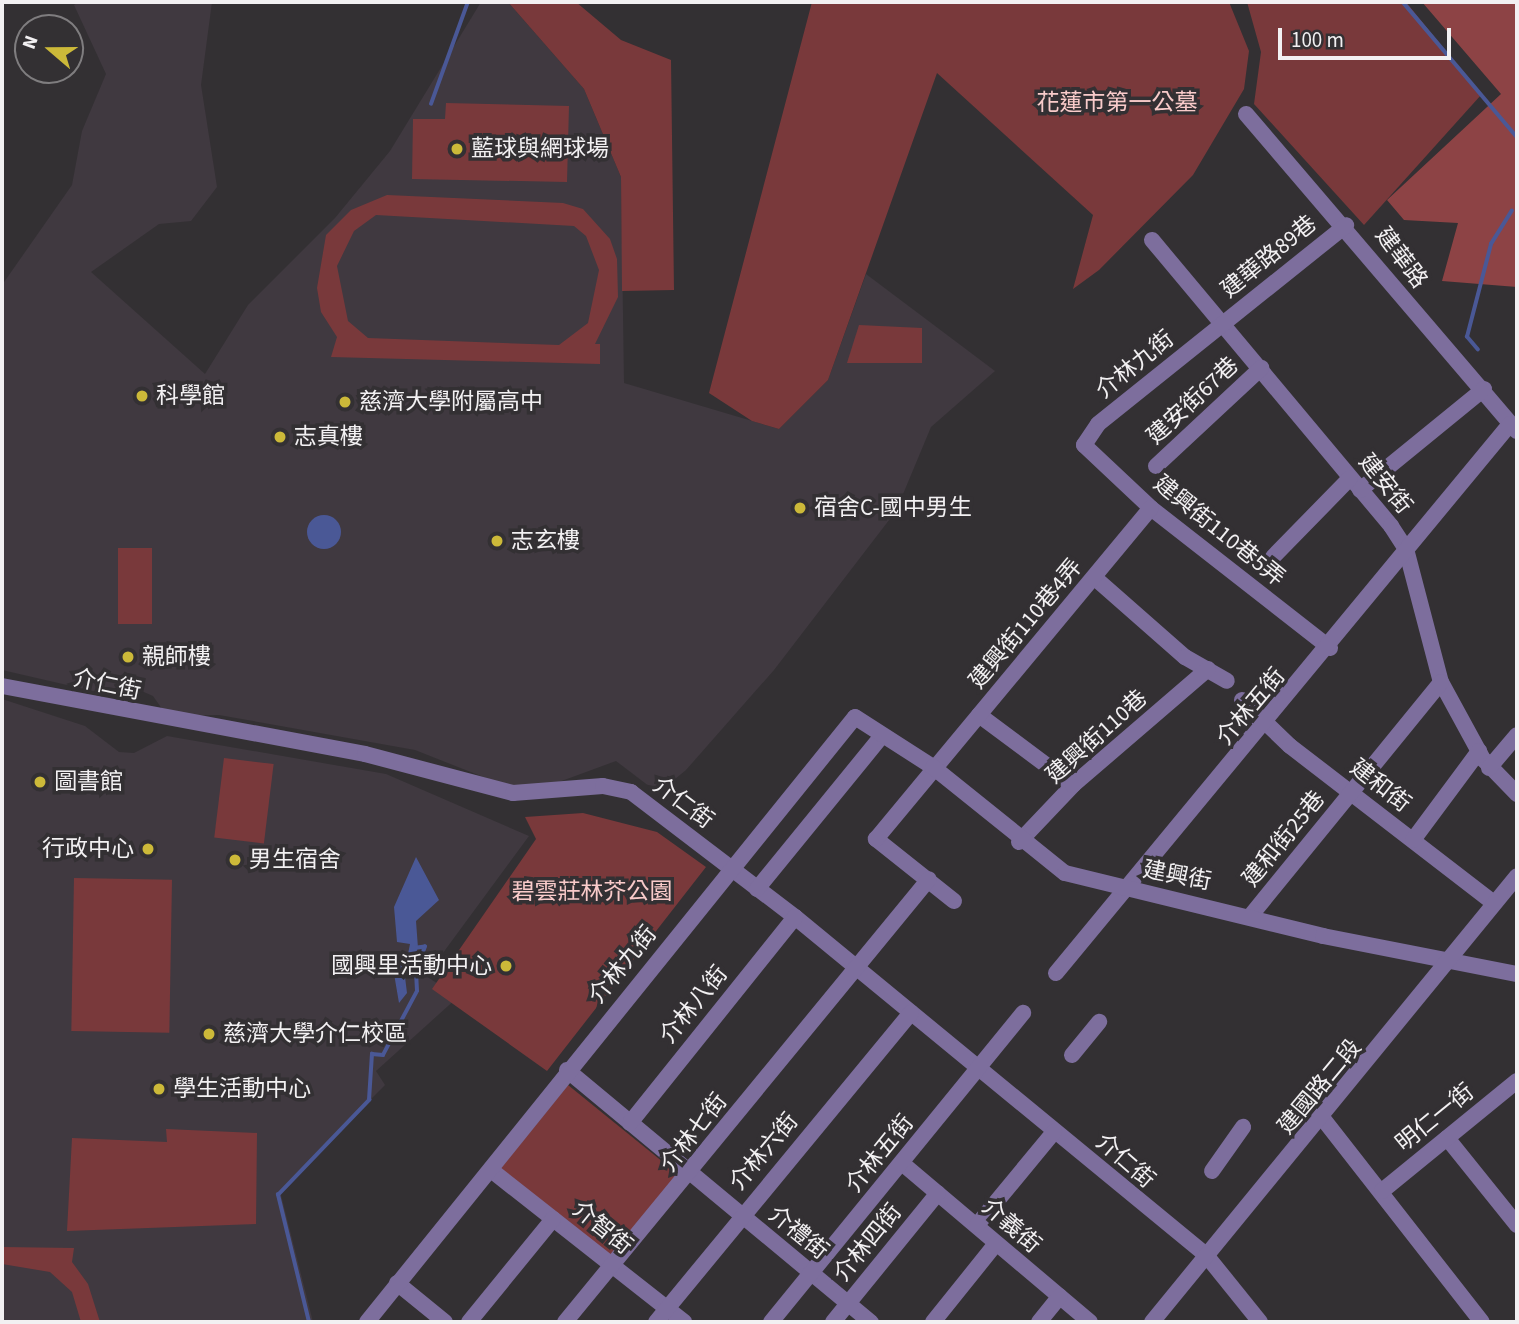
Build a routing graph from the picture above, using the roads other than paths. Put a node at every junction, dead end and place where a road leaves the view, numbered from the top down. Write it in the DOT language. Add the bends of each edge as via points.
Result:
graph roads {
  1 [pos="1246,114"];
  2 [pos="1346,225"];
  3 [pos="1152,240"];
  4 [pos="1221,325"];
  5 [pos="1261,368"];
  6 [pos="1484,389"];
  7 [pos="1513,428"];
  8 [pos="1084,445"];
  9 [pos="1156,466"];
  10 [pos="1355,484"];
  11 [pos="1151,508"];
  12 [pos="1406,549"];
  13 [pos="1273,557"];
  14 [pos="1095,578"];
  15 [pos="1330,648"];
  16 [pos="1209,669"];
  17 [pos="1227,681"];
  18 [pos="1441,682"];
  19 [pos="2,686"];
  20 [pos="1242,700"];
  21 [pos="979,715"];
  22 [pos="1268,723"];
  23 [pos="1517,735"];
  24 [pos="882,736"];
  25 [pos="1479,751"];
  26 [pos="933,767"];
  27 [pos="1489,768"];
  28 [pos="1073,785"];
  29 [pos="1351,793"];
  30 [pos="1517,794"];
  31 [pos="1413,840"];
  32 [pos="1020,842"];
  33 [pos="730,869"];
  34 [pos="1517,876"];
  35 [pos="929,879"];
  36 [pos="1123,888"];
  37 [pos="757,889"];
  38 [pos="954,901"];
  39 [pos="1494,903"];
  40 [pos="1252,914"];
  41 [pos="795,917"];
  42 [pos="1446,961"];
  43 [pos="858,970"];
  44 [pos="1056,973"];
  45 [pos="1517,974"];
  46 [pos="911,1013"];
  47 [pos="1023,1013"];
  48 [pos="1099,1021"];
  49 [pos="1072,1055"];
  50 [pos="978,1068"];
  51 [pos="567,1070"];
  52 [pos="1517,1081"];
  53 [pos="1324,1120"];
  54 [pos="630,1123"];
  55 [pos="1244,1127"];
  56 [pos="1054,1132"];
  57 [pos="1447,1138"];
  58 [pos="902,1164"];
  59 [pos="491,1170"];
  60 [pos="1212,1171"];
  61 [pos="690,1175"];
  62 [pos="1382,1191"];
  63 [pos="938,1193"];
  64 [pos="740,1216"];
  65 [pos="553,1219"];
  66 [pos="976,1225"];
  67 [pos="1517,1225"];
  68 [pos="995,1245"];
  69 [pos="1206,1255"];
  70 [pos="613,1266"];
  71 [pos="812,1273"];
  72 [pos="397,1283"];
  73 [pos="1060,1296"];
  74 [pos="848,1304"];
  75 [pos="667,1308"];
  76 [pos="367,1322"];
  77 [pos="445,1322"];
  78 [pos="469,1322"];
  79 [pos="565,1322"];
  80 [pos="656,1322"];
  81 [pos="684,1322"];
  82 [pos="771,1322"];
  83 [pos="833,1322"];
  84 [pos="871,1322"];
  85 [pos="933,1322"];
  86 [pos="1038,1322"];
  87 [pos="1090,1322"];
  88 [pos="1152,1322"];
  89 [pos="1261,1322"];
  90 [pos="1482,1322"];
  1 -- 2 [label="street, 建華路"];
  2 -- 4 [label="street, 建華路89巷"];
  2 -- 6 [label="street, 建華路" via="1434,339"];
  3 -- 4 [label="street, 建安街"];
  4 -- 5 [label="street, 建安街"];
  4 -- 8 [label="street, 介林九街" via="1098,424"];
  5 -- 9 [label="street, 建安街67巷"];
  5 -- 10 [label="street, 建安街"];
  6 -- 7 [label="street, 建華路"];
  6 -- 10 [label="street"];
  7 -- 12 [label="street, 介林五街"];
  8 -- 11 [label="street, 建興街110巷5弄"];
  10 -- 12 [label="street, 建安街"];
  10 -- 13 [label="street"];
  11 -- 14 [label="street, 建興街110巷4弄"];
  11 -- 15 [label="street, 建興街110巷5弄"];
  12 -- 15 [label="street, 介林五街"];
  12 -- 18 [label="street, 建安街"];
  14 -- 16 [label="street" via="1185,657"];
  14 -- 21 [label="street, 建興街110巷4弄"];
  15 -- 22 [label="street, 介林五街"];
  16 -- 17 [label="street"];
  16 -- 28 [label="street, 建興街110巷"];
  18 -- 25 [label="street, 建安街"];
  18 -- 29 [label="street, 建和街25巷"];
  19 -- 33 [label="street, 介仁街" via="378,757 513,793 603,786 631,792"];
  20 -- 22 [label="street, 建和街"];
  21 -- 26 [label="street, 建興街110巷4弄"];
  21 -- 28 [label="street"];
  22 -- 29 [label="street, 建和街"];
  22 -- 36 [label="street, 介林五街"];
  23 -- 27 [label="street"];
  24 -- 26 [label="street, 介林九街"];
  24 -- 33 [label="street, 介林九街" via="855,717"];
  24 -- 37 [label="street"];
  25 -- 27 [label="street, 建安街"];
  25 -- 31 [label="street"];
  26 -- 32 [label="street, 建興街"];
  26 -- 35 [label="street, 建興街110巷4弄" via="876,839"];
  27 -- 30 [label="street, 建安街"];
  28 -- 32 [label="street, 建興街110巷"];
  29 -- 31 [label="street, 建和街"];
  29 -- 40 [label="street, 建和街25巷"];
  31 -- 39 [label="street, 建和街"];
  32 -- 36 [label="street, 建興街" via="1065,873"];
  33 -- 37 [label="street, 介仁街"];
  33 -- 51 [label="street, 介林九街"];
  34 -- 39 [label="street, 建國路二段"];
  35 -- 38 [label="street"];
  35 -- 43 [label="street, 介林七街"];
  36 -- 40 [label="street, 建興街"];
  36 -- 44 [label="street, 介林五街"];
  37 -- 41 [label="street, 介仁街"];
  39 -- 42 [label="street, 建國路二段"];
  40 -- 42 [label="street, 建興街"];
  41 -- 43 [label="street, 介仁街"];
  41 -- 54 [label="street, 介林八街"];
  42 -- 45 [label="street, 建興街"];
  42 -- 53 [label="street, 建國路二段"];
  43 -- 46 [label="street, 介仁街"];
  43 -- 61 [label="street, 介林七街"];
  46 -- 50 [label="street, 介仁街"];
  46 -- 64 [label="street, 介林六街"];
  47 -- 50 [label="street, 介林五街"];
  48 -- 49 [label="street"];
  50 -- 56 [label="street, 介仁街"];
  50 -- 58 [label="street, 介林五街"];
  51 -- 54 [label="street, 介禮街"];
  51 -- 59 [label="street, 介林九街"];
  52 -- 57 [label="street, 明仁一街"];
  53 -- 62 [label="street"];
  53 -- 69 [label="street, 建國路二段"];
  54 -- 61 [label="street, 介禮街"];
  55 -- 60 [label="street"];
  56 -- 66 [label="street"];
  56 -- 69 [label="street, 介仁街"];
  57 -- 62 [label="street, 明仁一街"];
  57 -- 67 [label="street"];
  58 -- 63 [label="street, 介義街"];
  58 -- 71 [label="street, 介林五街"];
  59 -- 65 [label="street, 介智街"];
  59 -- 72 [label="street, 介林九街"];
  61 -- 64 [label="street, 介禮街"];
  61 -- 70 [label="street, 介林七街"];
  62 -- 90 [label="street"];
  63 -- 66 [label="street, 介義街"];
  63 -- 74 [label="street, 介林四街"];
  64 -- 71 [label="street, 介禮街"];
  64 -- 75 [label="street, 介林六街"];
  65 -- 70 [label="street, 介智街"];
  65 -- 78 [label="street"];
  66 -- 68 [label="street, 介義街"];
  68 -- 73 [label="street, 介義街"];
  68 -- 85 [label="street"];
  69 -- 88 [label="street, 建國路二段"];
  69 -- 89 [label="street, 介仁街"];
  70 -- 75 [label="street, 介智街"];
  70 -- 79 [label="street, 介林七街"];
  71 -- 74 [label="street, 介禮街"];
  71 -- 82 [label="street, 介林五街"];
  72 -- 76 [label="street, 介林九街"];
  72 -- 77 [label="street"];
  73 -- 86 [label="street"];
  73 -- 87 [label="street, 介義街"];
  74 -- 83 [label="street, 介林四街"];
  74 -- 84 [label="street, 介禮街"];
  75 -- 80 [label="street, 介林六街"];
  75 -- 81 [label="street, 介智街"];
}
